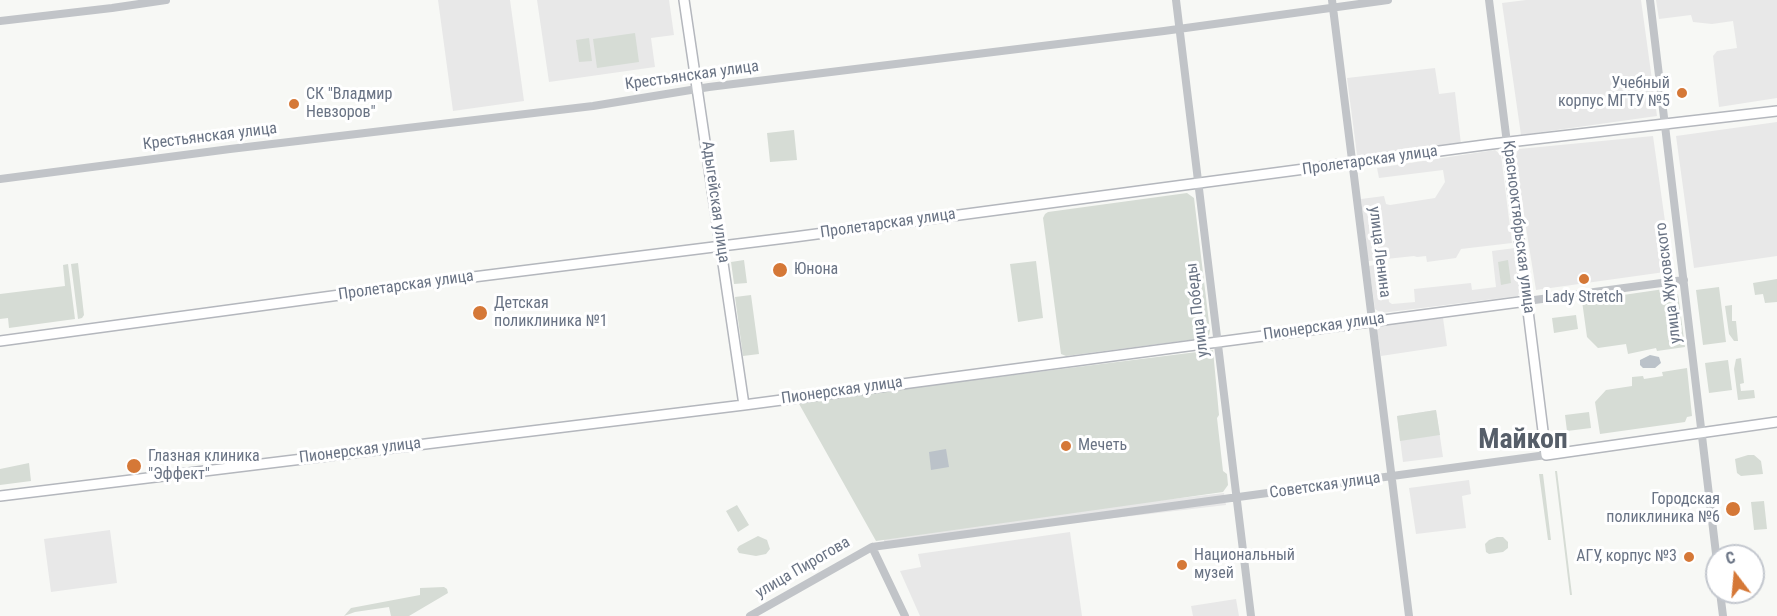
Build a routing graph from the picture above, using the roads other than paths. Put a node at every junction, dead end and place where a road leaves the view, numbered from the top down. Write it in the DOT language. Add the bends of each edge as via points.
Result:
graph roads {
  1 [pos="166,0"];
  2 [pos="684,0"];
  3 [pos="1176,0"];
  4 [pos="1388,0"];
  5 [pos="1489,0"];
  6 [pos="1650,0"];
  7 [pos="1332,4"];
  8 [pos="0,21"];
  9 [pos="1179,28"];
  10 [pos="698,88"];
  11 [pos="1777,111"];
  12 [pos="1665,124"];
  13 [pos="1507,143"];
  14 [pos="1352,164"];
  15 [pos="0,179"];
  16 [pos="1198,184"];
  17 [pos="721,245"];
  18 [pos="1684,280"];
  19 [pos="1527,301"];
  20 [pos="1372,320"];
  21 [pos="0,341"];
  22 [pos="1217,341"];
  23 [pos="744,405"];
  24 [pos="1777,422"];
  25 [pos="1702,432"];
  26 [pos="1546,455"];
  27 [pos="1392,477"];
  28 [pos="0,496"];
  29 [pos="1236,497"];
  30 [pos="1715,544"];
  31 [pos="872,547"];
  32 [pos="750,616"];
  33 [pos="905,616"];
  34 [pos="1251,616"];
  35 [pos="1409,616"];
  1 -- 8 [label="street"];
  2 -- 10 [label="main road, Адыгейская улица"];
  3 -- 9 [label="street, улица Победы"];
  4 -- 7 [label="street, Крестьянская улица"];
  5 -- 13 [label="street, Краснооктябрьская улица"];
  6 -- 12 [label="street, улица Жуковского"];
  7 -- 9 [label="street, Крестьянская улица"];
  7 -- 14 [label="street, улица Ленина"];
  9 -- 10 [label="street, Крестьянская улица"];
  9 -- 16 [label="street, улица Победы"];
  10 -- 15 [label="street, Крестьянская улица" via="593,106"];
  10 -- 17 [label="main road, Адыгейская улица"];
  11 -- 12 [label="main road, Пролетарская улица"];
  12 -- 13 [label="main road, Пролетарская улица"];
  12 -- 18 [label="street, улица Жуковского"];
  13 -- 14 [label="main road, Пролетарская улица"];
  13 -- 19 [label="main road, Краснооктябрьская улица"];
  14 -- 16 [label="main road, Пролетарская улица"];
  14 -- 20 [label="street, улица Ленина"];
  16 -- 17 [label="main road, Пролетарская улица"];
  16 -- 22 [label="street, улица Победы"];
  17 -- 21 [label="main road, Пролетарская улица"];
  17 -- 23 [label="main road, Адыгейская улица"];
  18 -- 19 [label="street, Пионерская улица"];
  18 -- 25 [label="street, улица Жуковского"];
  19 -- 20 [label="main road, Пионерская улица"];
  19 -- 26 [label="main road, Краснооктябрьская улица"];
  20 -- 22 [label="main road, Пионерская улица"];
  20 -- 27 [label="street, улица Ленина"];
  22 -- 23 [label="main road, Пионерская улица"];
  22 -- 29 [label="street, улица Победы"];
  23 -- 28 [label="main road, Пионерская улица"];
  24 -- 25 [label="main road, Советская улица"];
  25 -- 26 [label="main road, Советская улица"];
  25 -- 30 [label="street, улица Жуковского"];
  26 -- 27 [label="street, Советская улица"];
  27 -- 29 [label="street, Советская улица"];
  27 -- 35 [label="street, улица Ленина"];
  29 -- 31 [label="street, Советская улица"];
  29 -- 34 [label="street, улица Победы"];
  31 -- 32 [label="street, улица Пирогова"];
  31 -- 33 [label="street"];
}
